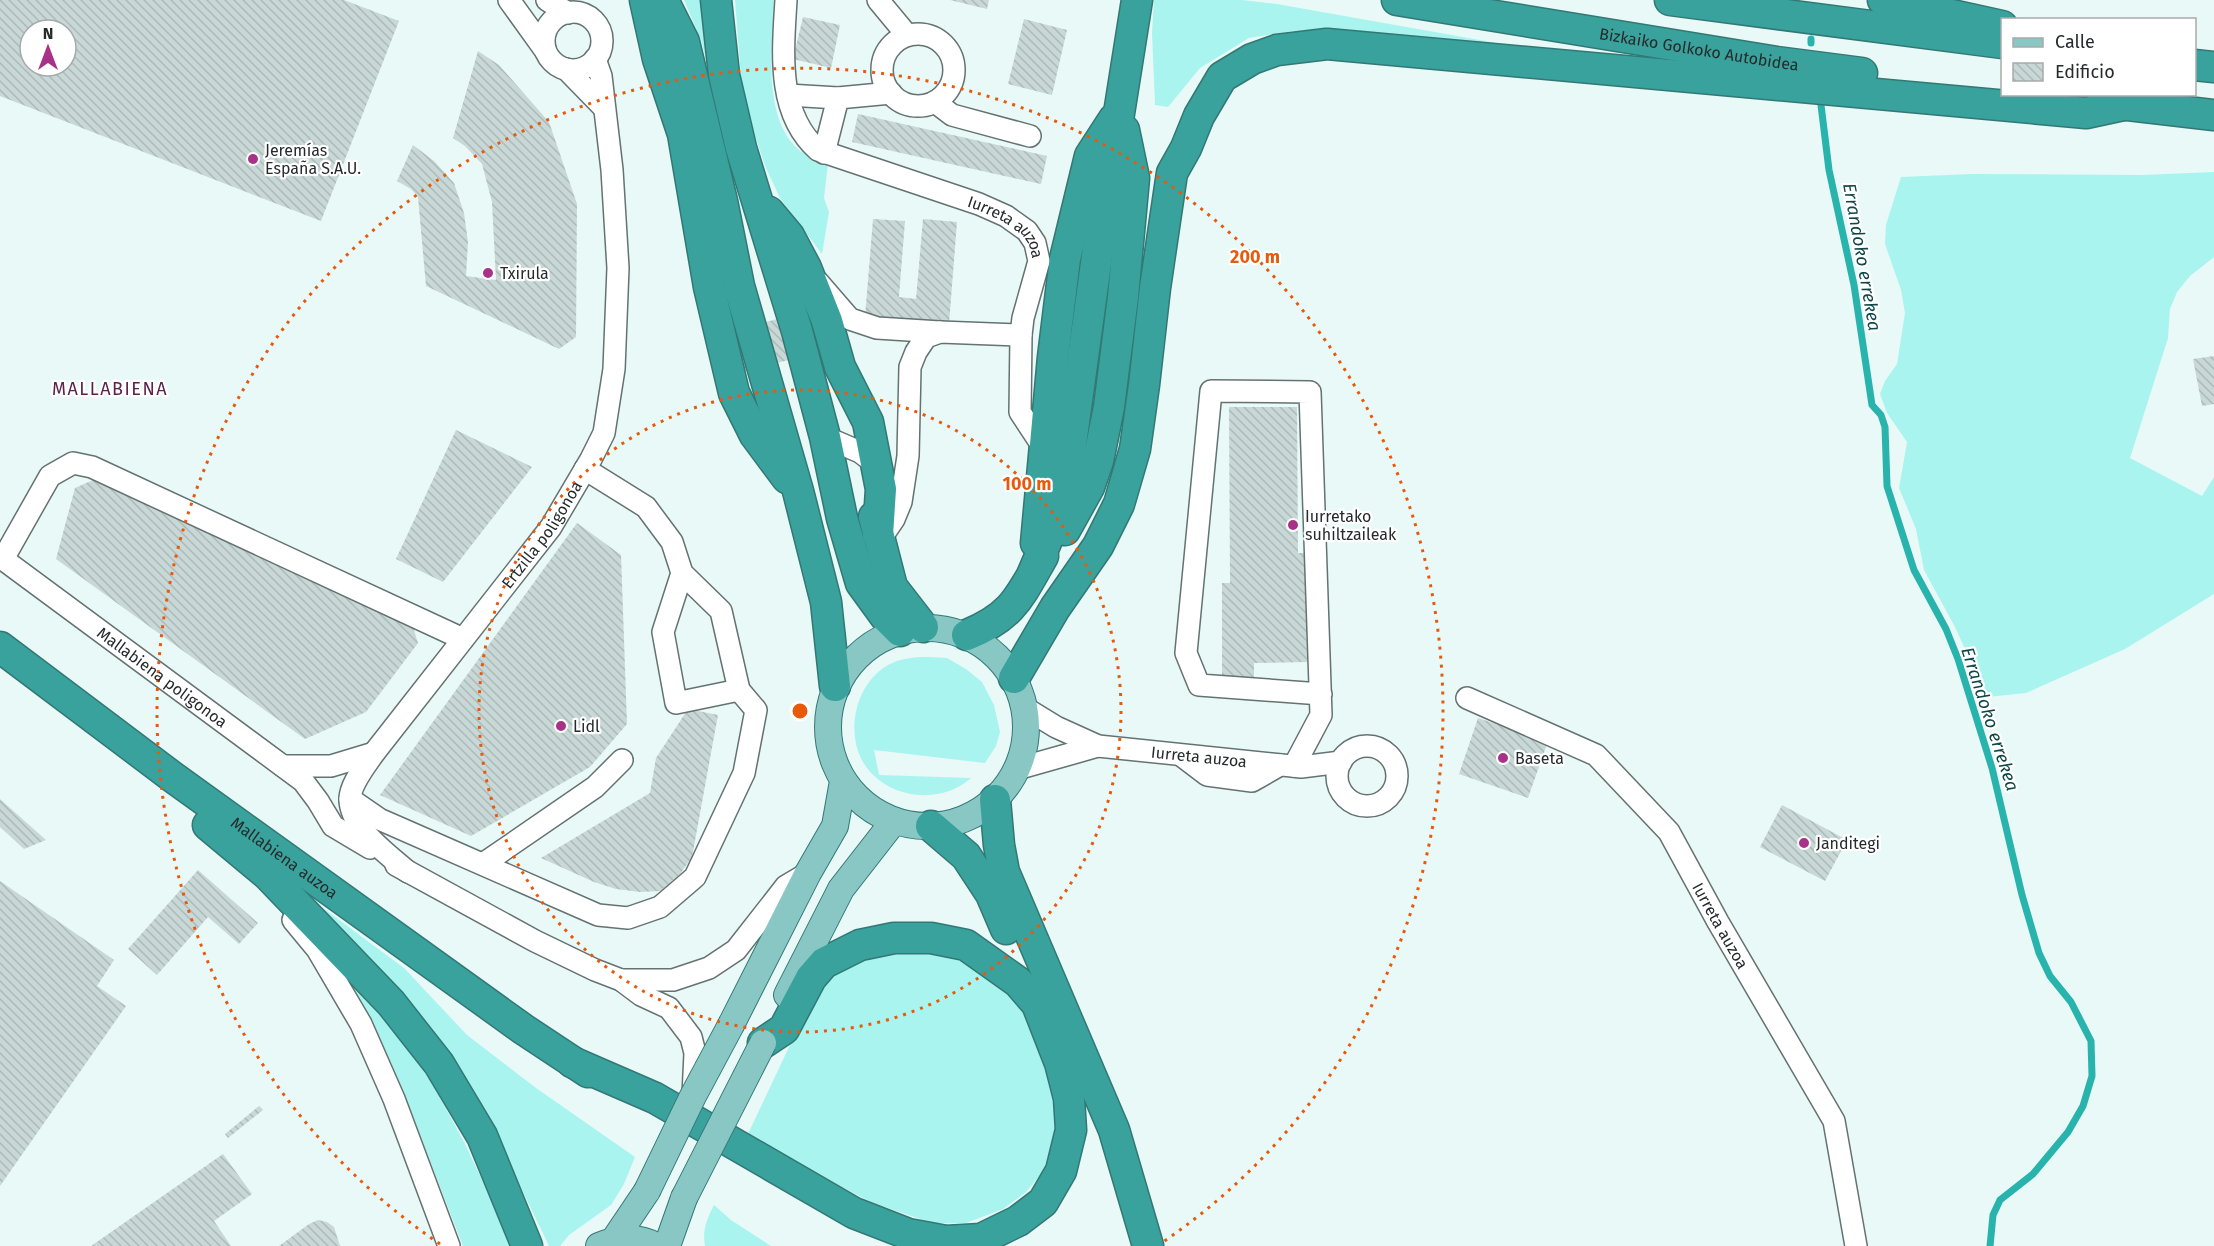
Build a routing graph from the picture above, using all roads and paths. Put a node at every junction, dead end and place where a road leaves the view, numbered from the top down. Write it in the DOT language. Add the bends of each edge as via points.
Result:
graph roads {
  1 [pos="509,0"];
  2 [pos="547,0"];
  3 [pos="645,0"];
  4 [pos="663,0"];
  5 [pos="716,0"];
  6 [pos="786,0"];
  7 [pos="878,0"];
  8 [pos="1137,0"];
  9 [pos="1397,0"];
  10 [pos="1670,0"];
  11 [pos="1883,0"];
  12 [pos="1733,5"];
  13 [pos="568,13"];
  14 [pos="2001,26"];
  15 [pos="907,35"];
  16 [pos="2001,44"];
  17 [pos="545,50"];
  18 [pos="595,59"];
  19 [pos="2196,65"];
  20 [pos="2214,67"];
  21 [pos="566,69"];
  22 [pos="2001,90"];
  23 [pos="891,93"];
  24 [pos="788,95"];
  25 [pos="2055,96"];
  26 [pos="838,98"];
  27 [pos="935,102"];
  28 [pos="2123,105"];
  29 [pos="604,108"];
  30 [pos="1120,109"];
  31 [pos="2214,115"];
  32 [pos="1030,136"];
  33 [pos="680,151"];
  34 [pos="824,153"];
  35 [pos="719,189"];
  36 [pos="757,198"];
  37 [pos="806,268"];
  38 [pos="886,329"];
  39 [pos="940,332"];
  40 [pos="1021,335"];
  41 [pos="910,367"];
  42 [pos="825,437"];
  43 [pos="1045,450"];
  44 [pos="868,458"];
  45 [pos="585,469"];
  46 [pos="798,491"];
  47 [pos="878,538"];
  48 [pos="2,558"];
  49 [pos="682,573"];
  50 [pos="1033,573"];
  51 [pos="911,629"];
  52 [pos="967,636"];
  53 [pos="463,639"];
  54 [pos="0,647"];
  55 [pos="1014,678"];
  56 [pos="836,686"];
  57 [pos="739,690"];
  58 [pos="1320,694"];
  59 [pos="1467,698"];
  60 [pos="1025,708"];
  61 [pos="1098,746"];
  62 [pos="374,753"];
  63 [pos="622,760"];
  64 [pos="1341,762"];
  65 [pos="282,766"];
  66 [pos="1292,766"];
  67 [pos="1017,769"];
  68 [pos="843,781"];
  69 [pos="1341,790"];
  70 [pos="350,799"];
  71 [pos="995,800"];
  72 [pos="894,821"];
  73 [pos="931,826"];
  74 [pos="223,837"];
  75 [pos="483,864"];
  76 [pos="408,872"];
  77 [pos="808,873"];
  78 [pos="621,980"];
  79 [pos="1037,1004"];
  80 [pos="763,1043"];
  81 [pos="572,1062"];
  82 [pos="693,1096"];
  83 [pos="606,1243"];
  84 [pos="449,1246"];
  85 [pos="527,1246"];
  86 [pos="656,1246"];
  87 [pos="667,1246"];
  88 [pos="880,1246"];
  89 [pos="1148,1246"];
  90 [pos="1856,1246"];
  1 -- 17 [label="street"];
  2 -- 13 [label="street"];
  3 -- 33 [label="highway" via="658,59 683,134"];
  4 -- 35 [label="highway" via="684,42"];
  5 -- 36 [label="highway" via="724,75"];
  6 -- 24 [label="street, Iurreta auzoa" via="784,82"];
  7 -- 15 [label="street"];
  8 -- 30 [label="highway"];
  9 -- 22 [label="highway, Bizkaiko Golkoko Autobidea" via="1777,62"];
  10 -- 12 [label="highway"];
  11 -- 14 [label="highway"];
  12 -- 16 [label="highway"];
  13 -- 17 [label="street" via="551,22 544,40"];
  13 -- 18 [label="street" via="587,16 595,22 602,40"];
  15 -- 23 [label="street" via="888,49 883,60 882,72"];
  15 -- 27 [label="street" via="931,36 949,51 954,62 951,85"];
  17 -- 21 [label="street" via="557,65"];
  18 -- 21 [label="street" via="582,68"];
  18 -- 29 [label="street, Ertzilla poligonoa" via="602,76"];
  19 -- 20 [label="highway"];
  21 -- 29 [label="street"];
  23 -- 26 [label="street"];
  23 -- 27 [label="street" via="911,105"];
  24 -- 26 [label="street"];
  24 -- 34 [label="street, Iurreta auzoa" via="805,139"];
  25 -- 28 [label="highway"];
  26 -- 34 [label="street"];
  27 -- 32 [label="street" via="952,115"];
  28 -- 31 [label="highway"];
  28 -- 55 [label="highway" via="2086,113 1327,44 1277,50 1252,59 1222,77 1198,116 1179,161 1154,422 1135,500 1123,528 1100,563 1031,646"];
  29 -- 45 [label="street, Ertzilla poligonoa" via="618,267 615,369 603,433"];
  30 -- 43 [label="highway" via="1090,156 1065,259"];
  30 -- 50 [label="highway" via="1063,502"];
  33 -- 35 [label="street"];
  33 -- 46 [label="highway" via="734,393 755,435"];
  34 -- 40 [label="street, Iurreta auzoa" via="979,204 1027,231 1039,261"];
  35 -- 46 [label="highway" via="739,286"];
  36 -- 37 [label="highway" via="789,236"];
  36 -- 42 [label="highway"];
  37 -- 38 [label="street" via="850,319"];
  37 -- 44 [label="highway" via="854,398"];
  38 -- 39 [label="street"];
  38 -- 41 [label="street" via="900,336 908,350"];
  39 -- 40 [label="street"];
  39 -- 41 [label="street" via="926,338"];
  40 -- 43 [label="street, Iurreta auzoa" via="1020,412"];
  41 -- 47 [label="street" via="908,456 901,502 894,519"];
  42 -- 44 [label="street"];
  42 -- 51 [label="highway" via="861,583 885,616"];
  43 -- 50 [label="highway"];
  44 -- 47 [label="highway"];
  45 -- 49 [label="street" via="646,507 672,542"];
  45 -- 53 [label="street, Ertzilla poligonoa" via="550,527"];
  46 -- 56 [label="highway" via="826,602"];
  47 -- 51 [label="highway" via="892,587"];
  48 -- 53 [label="street, Mallabiena poligonoa" via="50,476 73,464 92,467"];
  48 -- 65 [label="street, Mallabiena poligonoa"];
  49 -- 57 [label="street" via="721,611"];
  49 -- 57 [label="street" via="663,632 676,703"];
  50 -- 52 [label="highway" via="1012,607 991,625"];
  51 -- 52 [label="main road" via="945,629"];
  51 -- 56 [label="main road" via="873,643 851,662"];
  52 -- 55 [label="main road" via="986,646"];
  53 -- 62 [label="street"];
  54 -- 74 [label="highway"];
  54 -- 81 [label="highway, Mallabiena auzoa" via="184,785"];
  55 -- 60 [label="main road"];
  56 -- 68 [label="main road" via="827,718 830,751"];
  57 -- 75 [label="street" via="756,710 744,773 695,877 660,907 628,918 598,915"];
  58 -- 58 [label="street" via="1310,392 1211,391 1186,653 1198,685"];
  58 -- 66 [label="street" via="1321,715"];
  59 -- 90 [label="street, Iurreta auzoa" via="1596,755 1670,832 1834,1121"];
  60 -- 61 [label="street"];
  60 -- 67 [label="main road" via="1026,740"];
  61 -- 66 [label="street, Iurreta auzoa" via="1182,756 1207,775 1252,781"];
  61 -- 67 [label="street"];
  62 -- 65 [label="street" via="331,766"];
  62 -- 70 [label="street" via="358,776"];
  63 -- 75 [label="street" via="595,787"];
  64 -- 66 [label="street"];
  64 -- 69 [label="street"];
  64 -- 69 [label="street" via="1355,749 1374,748 1390,758 1397,776 1391,794 1375,805 1355,804"];
  65 -- 76 [label="street, Mallabiena poligonoa" via="303,781 333,826"];
  66 -- 69 [label="street"];
  67 -- 71 [label="main road"];
  68 -- 72 [label="main road" via="865,805"];
  68 -- 77 [label="main road" via="836,826"];
  70 -- 75 [label="street" via="379,819"];
  70 -- 76 [label="street" via="357,824"];
  71 -- 73 [label="main road" via="976,814"];
  71 -- 89 [label="highway" via="1004,872 1114,1131"];
  72 -- 73 [label="main road"];
  72 -- 80 [label="main road" via="842,889"];
  73 -- 79 [label="highway" via="966,856 991,894"];
  74 -- 84 [label="street" via="317,949 361,1024 394,1099"];
  74 -- 85 [label="highway" via="268,875 391,1003 440,1064 482,1136"];
  76 -- 78 [label="street" via="535,941"];
  77 -- 78 [label="street" via="786,886 736,950 708,968 673,980"];
  77 -- 82 [label="main road, bridge"];
  78 -- 82 [label="street" via="669,1008 691,1037 695,1053"];
  79 -- 80 [label="highway" via="1018,982 966,945 931,938 894,938 860,945 824,963 784,1029"];
  79 -- 81 [label="highway" via="1070,1098 1069,1140 1061,1171 1043,1202 981,1239 946,1241 908,1234 854,1213 655,1098"];
  80 -- 87 [label="main road, bridge" via="684,1198"];
  81 -- 88 [label="highway" via="760,1182"];
  82 -- 83 [label="main road, bridge" via="647,1191"];
  83 -- 86 [label="main road" via="632,1238"];
}
